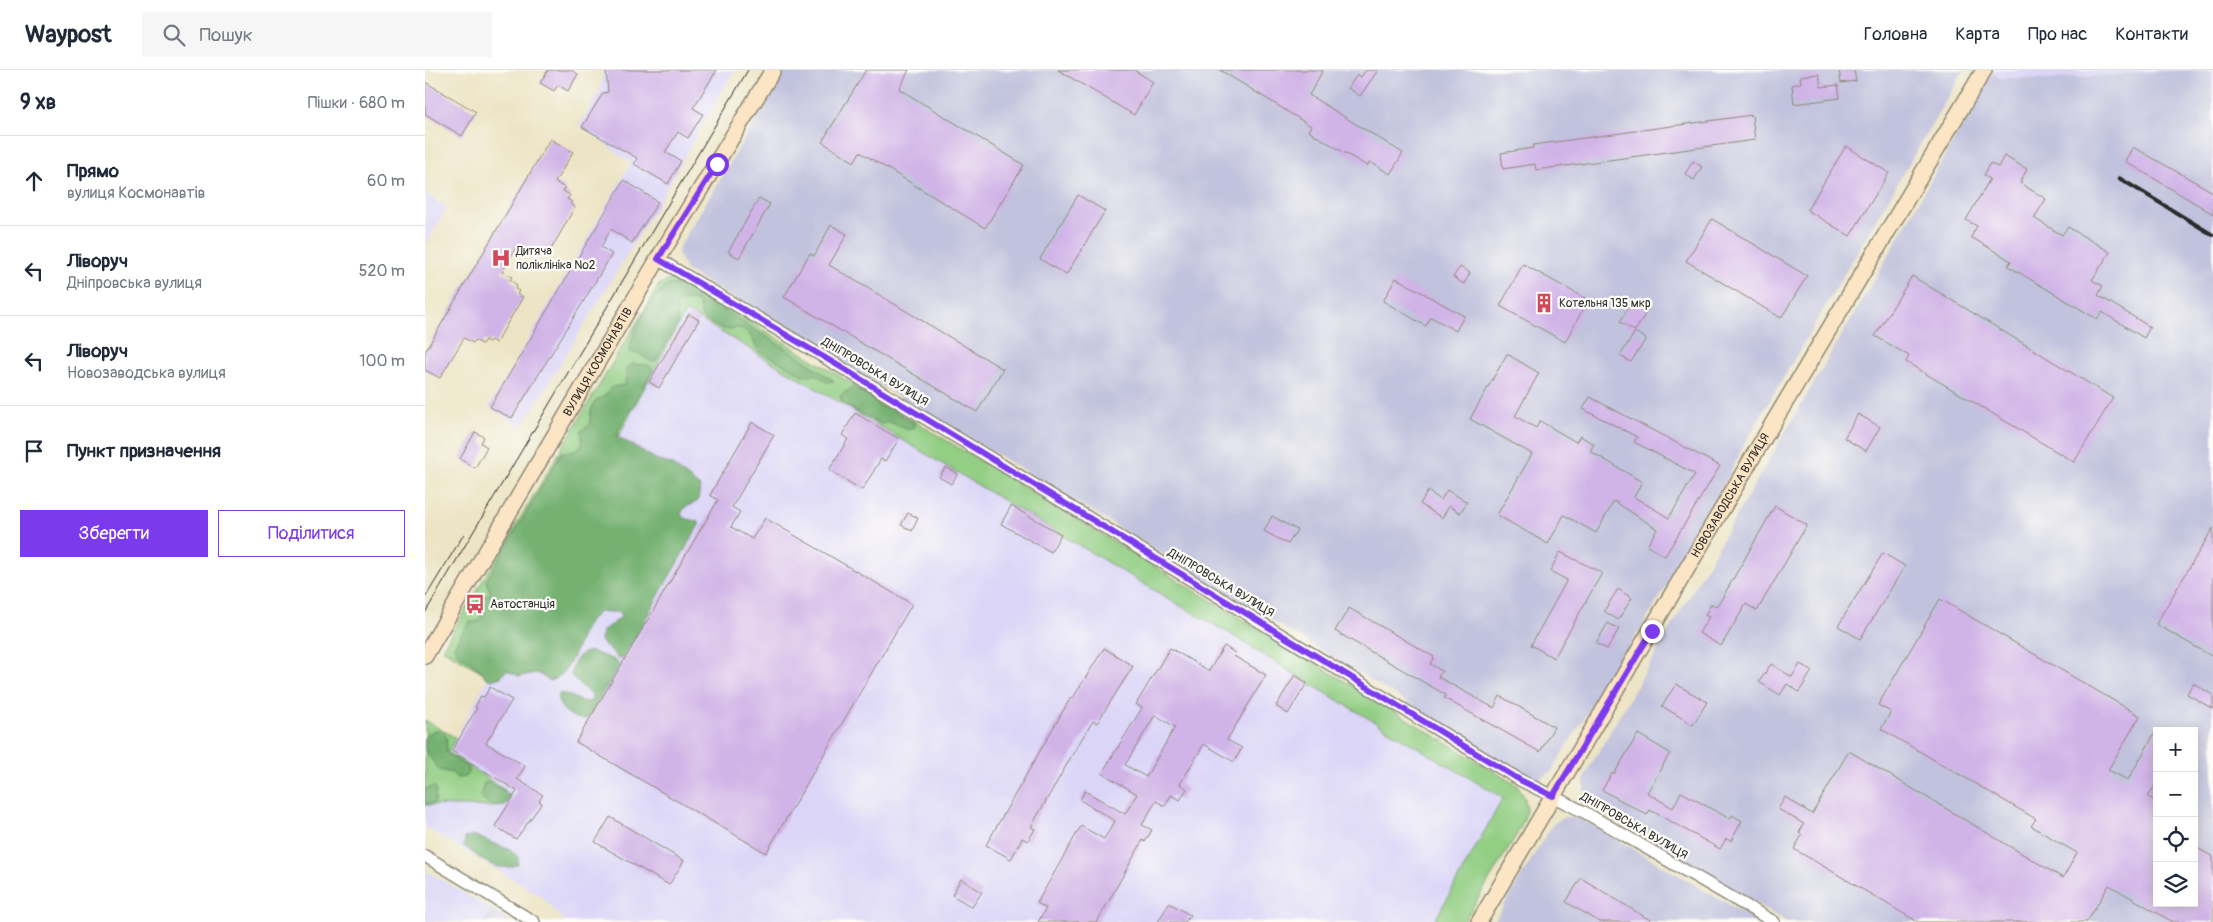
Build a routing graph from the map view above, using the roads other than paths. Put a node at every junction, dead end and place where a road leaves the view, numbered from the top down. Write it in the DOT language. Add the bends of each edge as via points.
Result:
graph roads {
  1 [pos="773,70"];
  2 [pos="1984,70"];
  3 [pos="658,259"];
  4 [pos="425,656"];
  5 [pos="1553,796"];
  6 [pos="425,856"];
  7 [pos="534,922"];
  8 [pos="1479,922"];
  9 [pos="1774,922"];
  1 -- 3 [label="street, ВУЛИЦЯ КОСМОНАВТІВ"];
  2 -- 5 [label="street, НОВОЗАВОДСЬКА ВУЛИЦЯ"];
  3 -- 4 [label="street, ВУЛИЦЯ КОСМОНАВТІВ"];
  3 -- 5 [label="street, ДНІПРОВСЬКА ВУЛИЦЯ" via="1520,780"];
  5 -- 8 [label="street, НОВОЗАВОДСЬКА ВУЛИЦЯ"];
  5 -- 9 [label="street, ДНІПРОВСЬКА ВУЛИЦЯ"];
  6 -- 7 [label="street"];
}
